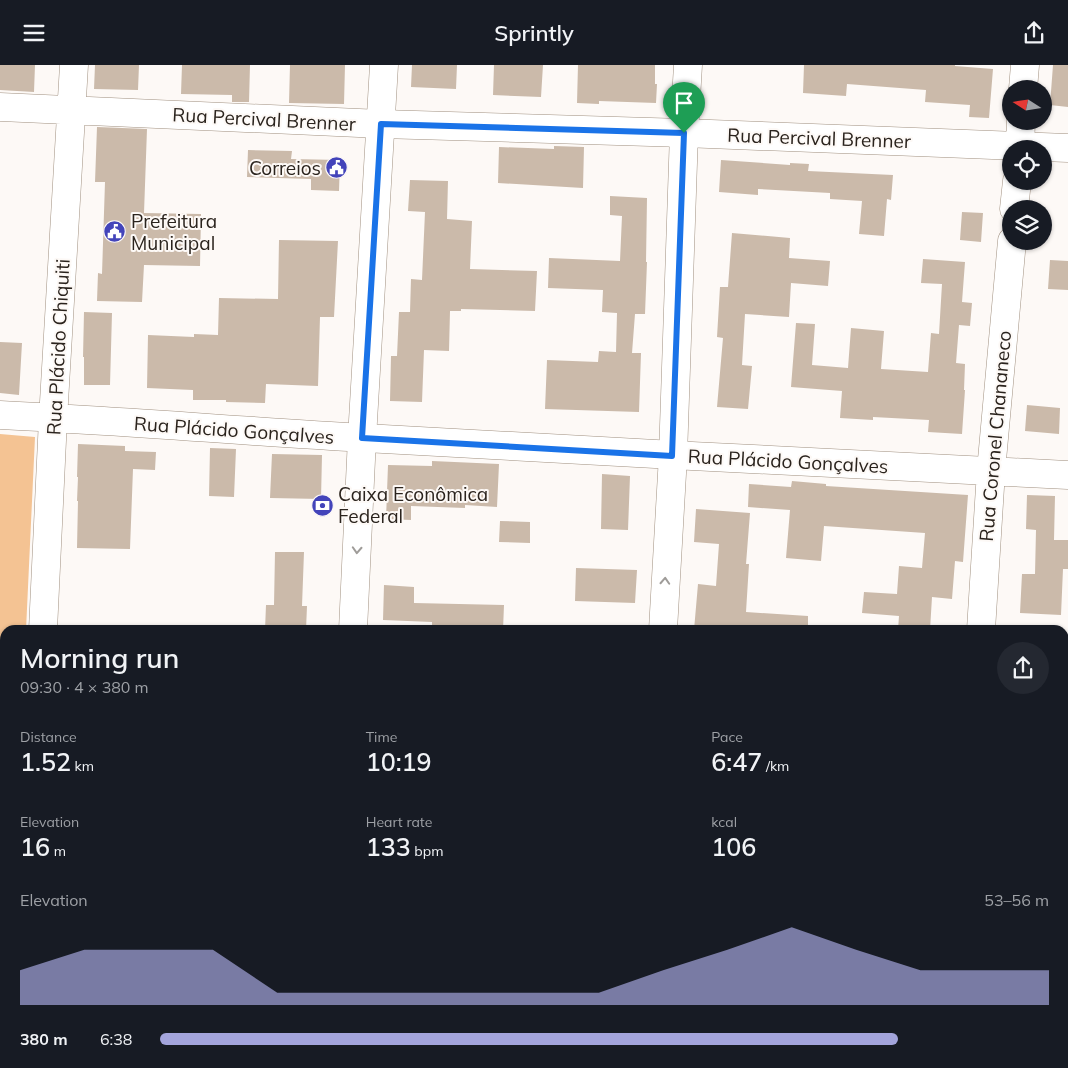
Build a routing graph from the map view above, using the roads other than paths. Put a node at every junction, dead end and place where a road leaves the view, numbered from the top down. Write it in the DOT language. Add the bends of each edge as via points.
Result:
graph roads {
  1 [pos="74,65"];
  2 [pos="384,65"];
  3 [pos="688,65"];
  4 [pos="1025,65"];
  5 [pos="1024,80"];
  6 [pos="0,107"];
  7 [pos="72,110"];
  8 [pos="381,124"];
  9 [pos="684,133"];
  10 [pos="1020,139"];
  11 [pos="1068,148"];
  12 [pos="1011,250"];
  13 [pos="0,415"];
  14 [pos="53,419"];
  15 [pos="362,438"];
  16 [pos="672,456"];
  17 [pos="991,471"];
  18 [pos="1068,475"];
  19 [pos="43,625"];
  20 [pos="353,625"];
  21 [pos="663,625"];
  22 [pos="981,625"];
  1 -- 7 [label="street, Rua Plácido Chiquiti"];
  2 -- 8 [label="street"];
  3 -- 9 [label="street"];
  4 -- 5 [label="street"];
  6 -- 7 [label="street, Rua Percival Brenner"];
  7 -- 8 [label="street, Rua Percival Brenner"];
  7 -- 14 [label="street, Rua Plácido Chiquiti"];
  8 -- 9 [label="street, Rua Percival Brenner"];
  8 -- 15 [label="street"];
  9 -- 10 [label="street, Rua Percival Brenner"];
  9 -- 16 [label="street"];
  10 -- 11 [label="street, Rua Percival Brenner"];
  12 -- 17 [label="street, Rua Coronel Chananeco"];
  13 -- 14 [label="street, Rua Plácido Gonçalves"];
  14 -- 15 [label="street, Rua Plácido Gonçalves"];
  14 -- 19 [label="street, Rua Plácido Chiquiti"];
  15 -- 16 [label="street, Rua Plácido Gonçalves"];
  15 -- 20 [label="street, one-way"];
  16 -- 17 [label="street, Rua Plácido Gonçalves"];
  21 -- 16 [label="street, one-way"];
  17 -- 18 [label="street, Rua Plácido Gonçalves"];
  17 -- 22 [label="street, Rua Coronel Chananeco"];
}
